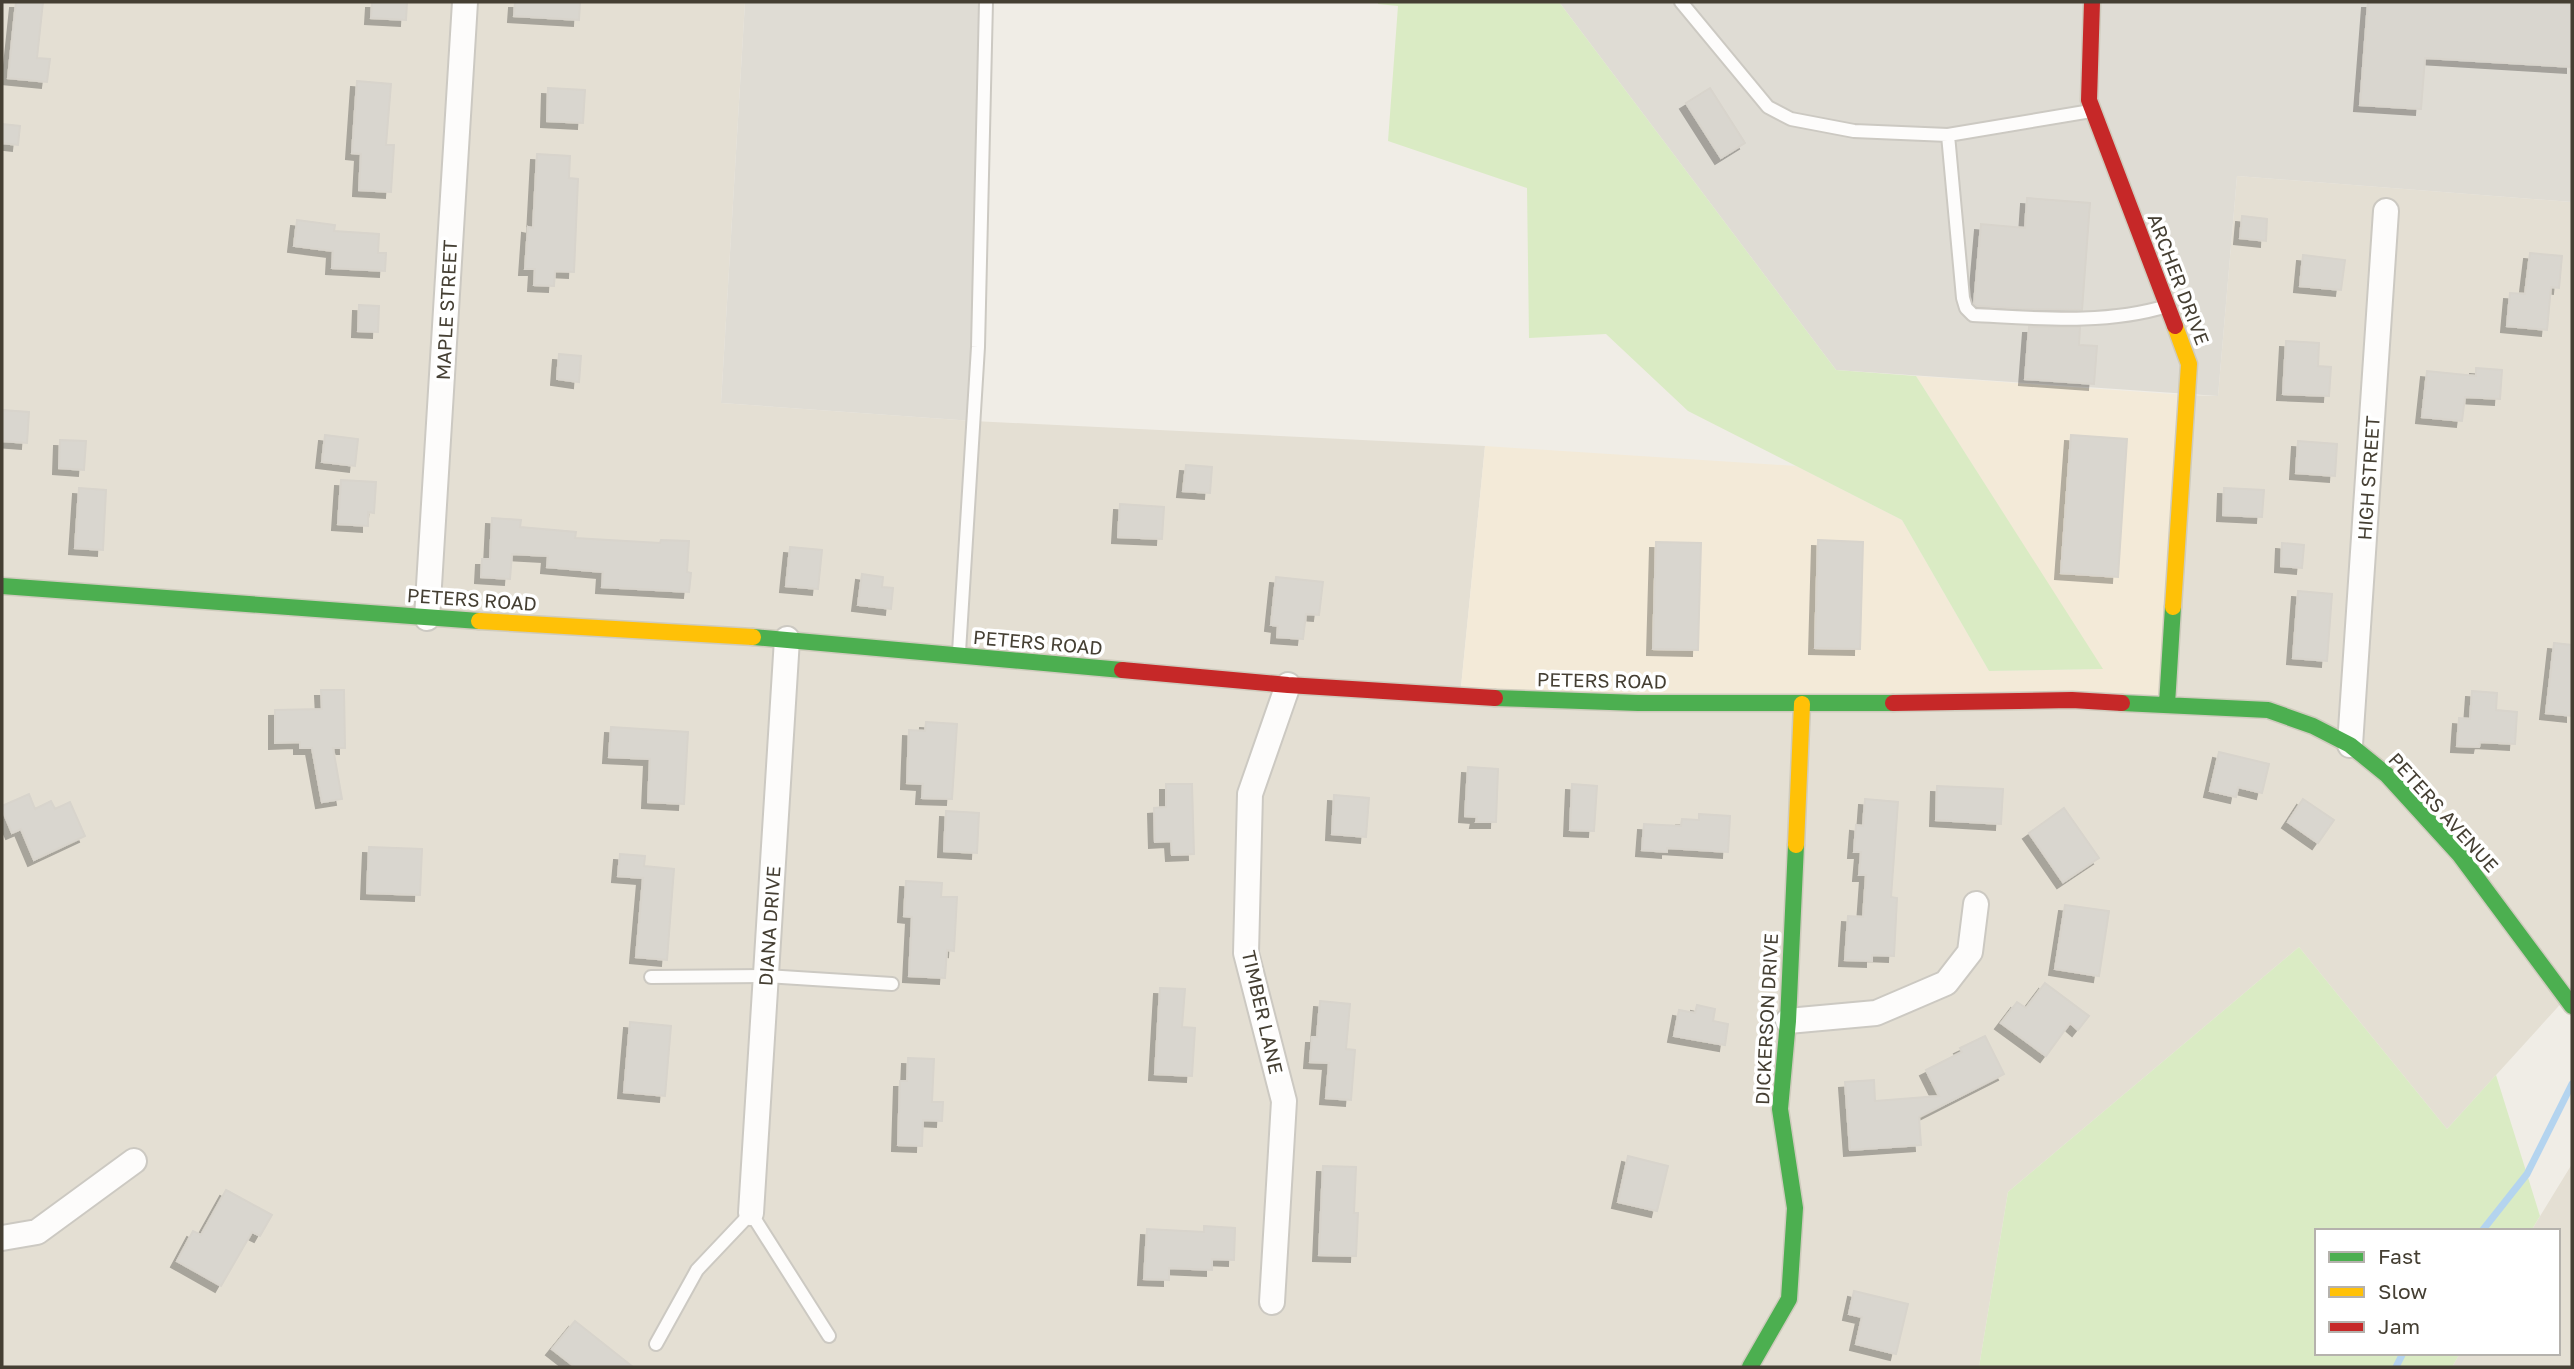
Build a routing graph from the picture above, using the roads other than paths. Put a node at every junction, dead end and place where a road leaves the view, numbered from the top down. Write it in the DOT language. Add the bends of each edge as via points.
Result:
graph roads {
  1 [pos="464,2"];
  2 [pos="986,2"];
  3 [pos="1683,2"];
  4 [pos="2092,2"];
  5 [pos="2093,111"];
  6 [pos="1948,135"];
  7 [pos="2386,211"];
  8 [pos="2167,306"];
  9 [pos="2,586"];
  10 [pos="427,618"];
  11 [pos="787,639"];
  12 [pos="959,656"];
  13 [pos="1288,685"];
  14 [pos="2072,700"];
  15 [pos="1802,704"];
  16 [pos="2167,704"];
  17 [pos="2350,745"];
  18 [pos="1976,904"];
  19 [pos="766,976"];
  20 [pos="651,977"];
  21 [pos="892,984"];
  22 [pos="2569,1002"];
  23 [pos="1788,1021"];
  24 [pos="134,1161"];
  25 [pos="751,1213"];
  26 [pos="2,1238"];
  27 [pos="1272,1302"];
  28 [pos="829,1336"];
  29 [pos="656,1344"];
  30 [pos="1750,1367"];
  1 -- 10 [label="street, MAPLE STREET"];
  2 -- 12 [label="lane" via="978,347"];
  3 -- 6 [label="lane" via="1768,107 1791,120 1854,131"];
  4 -- 5 [label="street, ARCHER DRIVE" via="2089,100"];
  5 -- 6 [label="lane"];
  5 -- 8 [label="street, ARCHER DRIVE"];
  6 -- 8 [label="lane" via="1963,298 1973,315 2046,319 2137,315"];
  7 -- 17 [label="street, HIGH STREET"];
  8 -- 16 [label="street, ARCHER DRIVE" via="2189,364"];
  9 -- 10 [label="street, PETERS ROAD"];
  10 -- 11 [label="street, PETERS ROAD"];
  11 -- 12 [label="street, PETERS ROAD"];
  11 -- 19 [label="street, DIANA DRIVE"];
  12 -- 13 [label="street, PETERS ROAD"];
  13 -- 15 [label="street, PETERS ROAD" via="1473,698"];
  13 -- 27 [label="street, TIMBER LANE" via="1250,794 1247,953 1284,1101"];
  14 -- 15 [label="street, PETERS ROAD"];
  14 -- 16 [label="street, PETERS AVENUE"];
  15 -- 23 [label="street, DICKERSON DRIVE"];
  16 -- 17 [label="street, PETERS AVENUE" via="2268,710"];
  17 -- 22 [label="street, PETERS AVENUE" via="2387,775 2459,853"];
  18 -- 23 [label="street" via="1970,952 1946,983 1876,1013"];
  19 -- 20 [label="lane"];
  19 -- 21 [label="lane"];
  19 -- 25 [label="street, DIANA DRIVE"];
  23 -- 30 [label="street, DICKERSON DRIVE" via="1780,1108 1795,1208 1788,1299"];
  24 -- 26 [label="street" via="37,1232"];
  25 -- 28 [label="lane"];
  25 -- 29 [label="lane" via="697,1270"];
}
